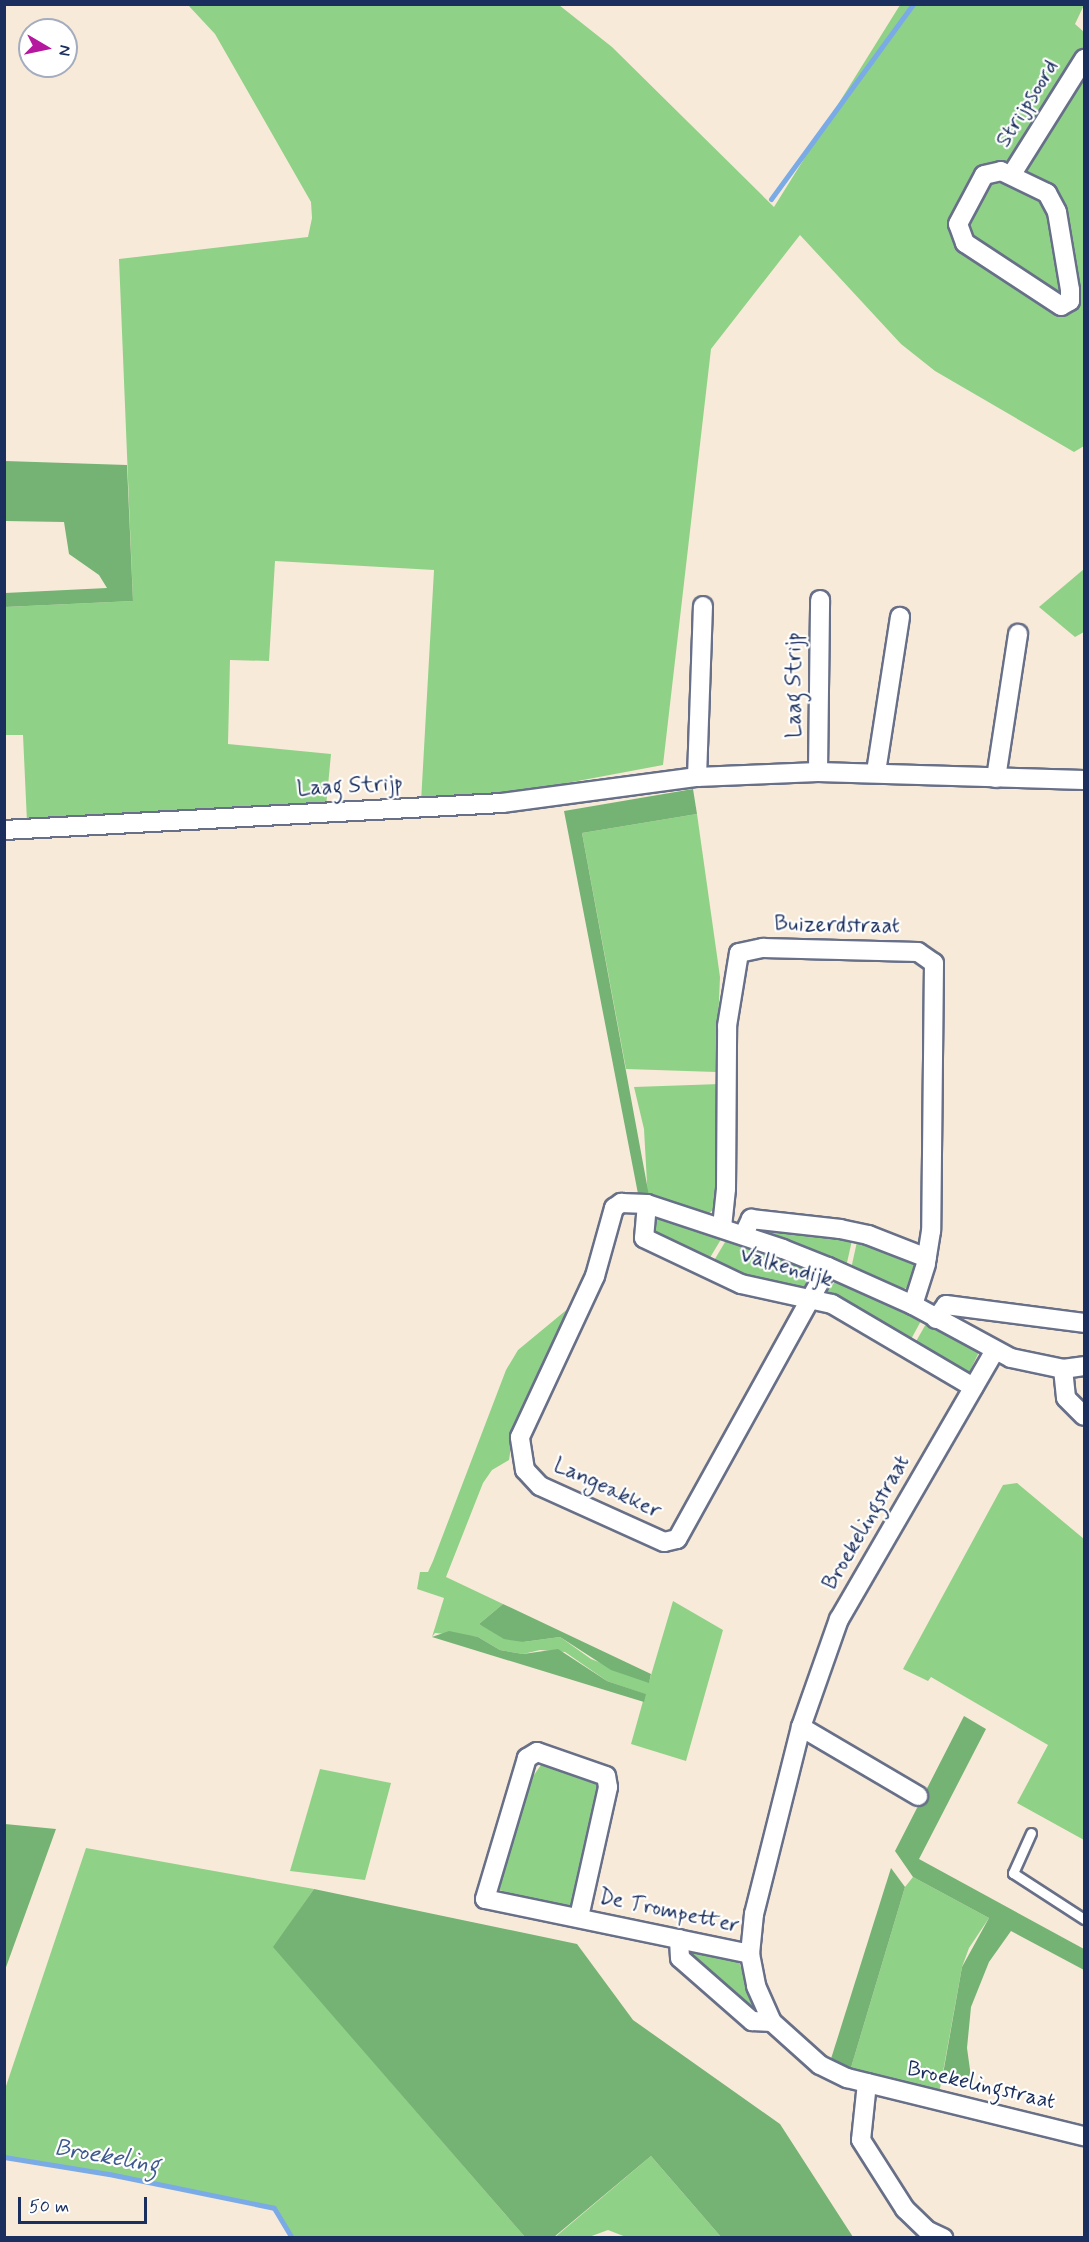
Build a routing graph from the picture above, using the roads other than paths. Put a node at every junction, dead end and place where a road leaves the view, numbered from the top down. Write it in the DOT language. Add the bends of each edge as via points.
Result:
graph roads {
  1 [pos="1084,59"];
  2 [pos="1012,174"];
  3 [pos="820,600"];
  4 [pos="703,606"];
  5 [pos="900,617"];
  6 [pos="1018,634"];
  7 [pos="818,772"];
  8 [pos="876,772"];
  9 [pos="697,777"];
  10 [pos="996,778"];
  11 [pos="1084,780"];
  12 [pos="4,830"];
  13 [pos="646,1204"];
  14 [pos="722,1227"];
  15 [pos="744,1234"];
  16 [pos="927,1258"];
  17 [pos="828,1267"];
  18 [pos="813,1298"];
  19 [pos="913,1305"];
  20 [pos="936,1319"];
  21 [pos="1084,1323"];
  22 [pos="994,1352"];
  23 [pos="1084,1366"];
  24 [pos="1064,1369"];
  25 [pos="973,1387"];
  26 [pos="1084,1416"];
  27 [pos="801,1727"];
  28 [pos="918,1796"];
  29 [pos="1031,1833"];
  30 [pos="579,1917"];
  31 [pos="1084,1919"];
  32 [pos="679,1939"];
  33 [pos="750,1954"];
  34 [pos="772,2022"];
  35 [pos="867,2083"];
  36 [pos="1084,2136"];
  37 [pos="944,2238"];
  1 -- 2 [label="street, Strijpsoord"];
  2 -- 2 [label="street, Strijpsoord" via="1001,171 984,175 958,224 965,243 1061,306 1070,301 1070,290 1057,212 1047,194"];
  3 -- 7 [label="street, Laag Strijp"];
  4 -- 9 [label="street"];
  5 -- 8 [label="street"];
  6 -- 10 [label="street"];
  7 -- 8 [label="street, Laag Strijp"];
  7 -- 9 [label="street, Laag Strijp"];
  8 -- 10 [label="street, Laag Strijp"];
  9 -- 12 [label="street, Laag Strijp" via="502,803"];
  10 -- 11 [label="street, Laag Strijp"];
  13 -- 14 [label="street, Valkendijk"];
  13 -- 18 [label="street, Valkendijk" via="644,1238 741,1284"];
  13 -- 18 [label="street, Langeakker" via="621,1203 614,1208 595,1276 520,1437 521,1462 540,1486 664,1542 676,1539"];
  14 -- 15 [label="street, Valkendijk"];
  14 -- 16 [label="street, Buizerdstraat" via="726,1189 727,1026 739,953 763,948 918,952 934,963 931,1231"];
  15 -- 16 [label="street, Valkendijk" via="751,1219 840,1229 868,1235"];
  15 -- 17 [label="street, Valkendijk"];
  16 -- 19 [label="street, Buizerdstraat"];
  17 -- 18 [label="street, Langeakker"];
  17 -- 19 [label="street, Valkendijk"];
  18 -- 25 [label="street, Valkendijk" via="832,1304"];
  19 -- 20 [label="street, Valkendijk"];
  20 -- 21 [label="street" via="946,1305"];
  20 -- 22 [label="street, Valkendijk"];
  22 -- 24 [label="street, Valkendijk"];
  22 -- 25 [label="street, Broekelingstraat"];
  23 -- 24 [label="street, Valkendijk"];
  24 -- 26 [label="street" via="1066,1398"];
  25 -- 27 [label="street, Broekelingstraat" via="839,1619"];
  27 -- 28 [label="street"];
  27 -- 33 [label="street, Broekelingstraat" via="754,1914"];
  29 -- 31 [label="lane" via="1013,1873"];
  30 -- 30 [label="street, De Trompetter" via="485,1899 527,1758 537,1752 606,1776 608,1787"];
  30 -- 32 [label="street, De Trompetter"];
  32 -- 33 [label="street, De Trompetter"];
  32 -- 34 [label="street, Broekelingstraat" via="680,1958 752,2021"];
  33 -- 34 [label="street, Broekelingstraat" via="756,1986"];
  34 -- 35 [label="street, Broekelingstraat" via="820,2065"];
  35 -- 36 [label="street, Broekelingstraat"];
  35 -- 37 [label="street" via="861,2140 905,2209 928,2231"];
}
